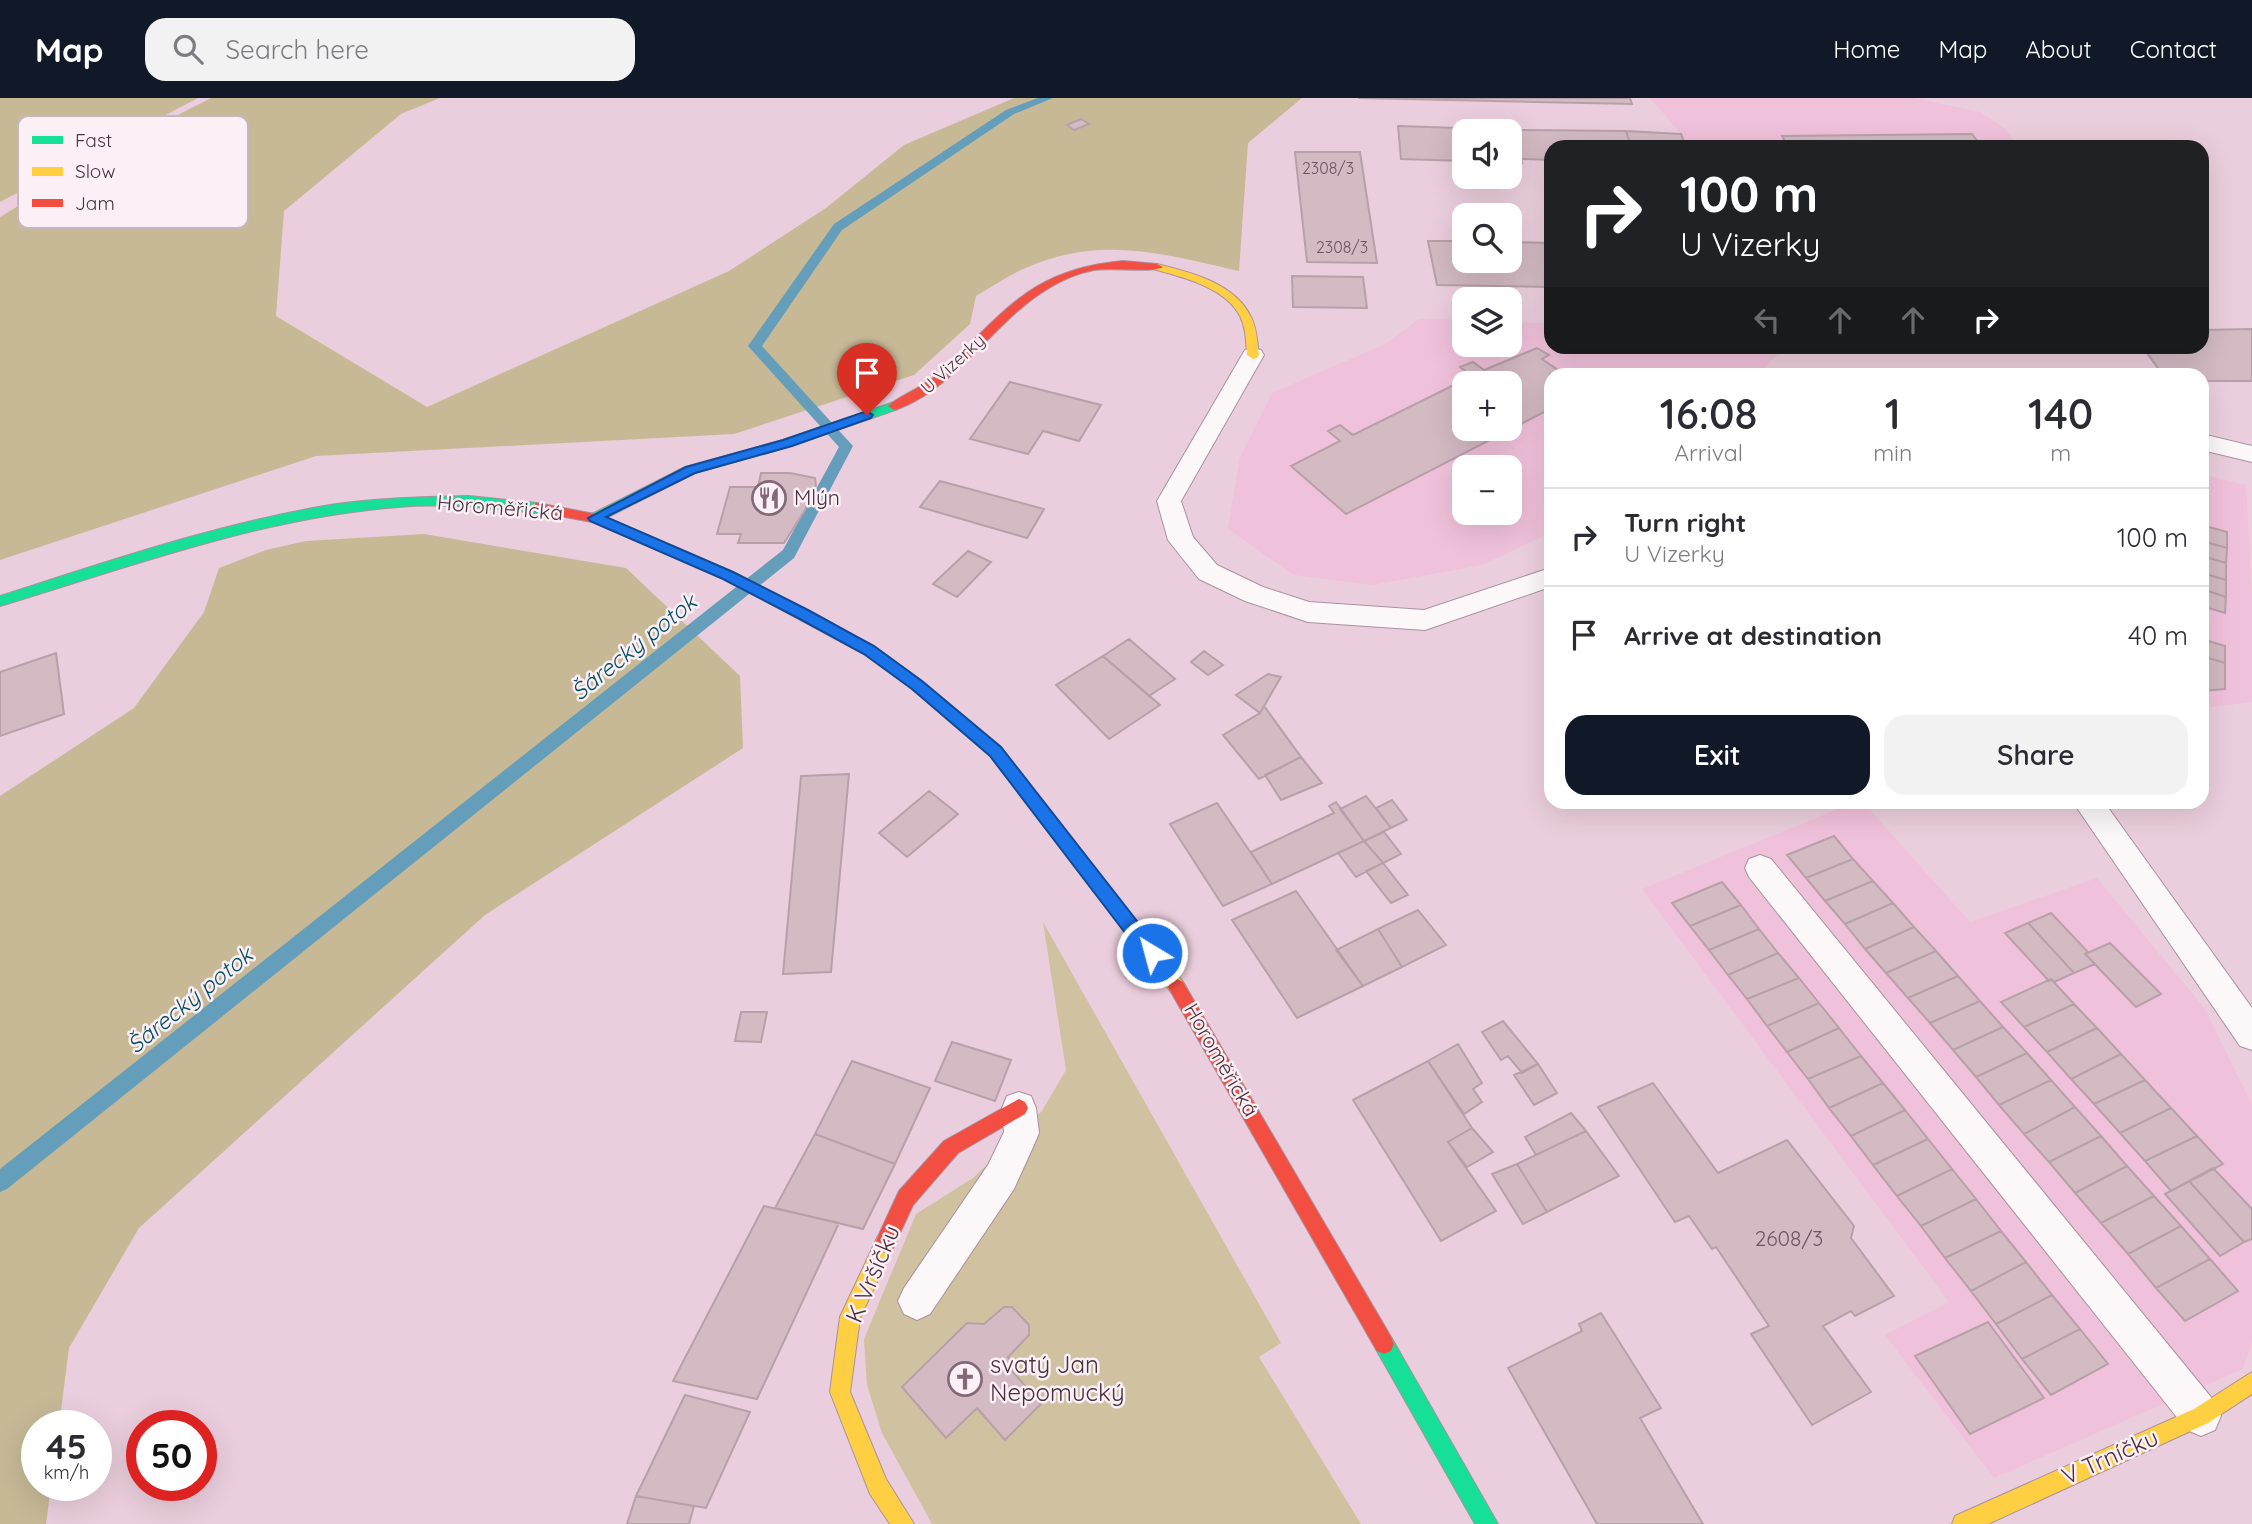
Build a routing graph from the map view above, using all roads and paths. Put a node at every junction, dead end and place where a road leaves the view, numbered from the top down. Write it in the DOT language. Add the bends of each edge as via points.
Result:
graph roads {
  1 [pos="1253,355"];
  2 [pos="2209,444"];
  3 [pos="2252,454"];
  4 [pos="595,518"];
  5 [pos="1544,579"];
  6 [pos="0,601"];
  7 [pos="2093,809"];
  8 [pos="1760,868"];
  9 [pos="2252,1035"];
  10 [pos="1018,1108"];
  11 [pos="917,1301"];
  12 [pos="2252,1382"];
  13 [pos="2201,1416"];
  14 [pos="903,1524"];
  15 [pos="1487,1524"];
  16 [pos="1963,1524"];
  1 -- 4 [label="main road, U Vizerky" via="1244,313 1208,283 1164,267 1119,265 1059,274 1020,296 926,392 806,436 690,470"];
  1 -- 5 [label="lane" via="1169,501 1181,540 1208,572 1308,612 1425,620"];
  2 -- 3 [label="lane"];
  4 -- 6 [label="main road, Horoměřická" via="513,504 426,501 356,507 193,540"];
  4 -- 15 [label="main road, Horoměřická" via="728,575 869,650 995,751 1184,996"];
  7 -- 9 [label="lane"];
  8 -- 13 [label="lane"];
  10 -- 11 [label="lane" via="1022,1133 1001,1177"];
  10 -- 14 [label="main road, K Vršíčku" via="951,1147 906,1198 850,1317 840,1392 878,1486"];
  12 -- 13 [label="main road, V Trníčku"];
  13 -- 16 [label="main road, V Trníčku"];
}
